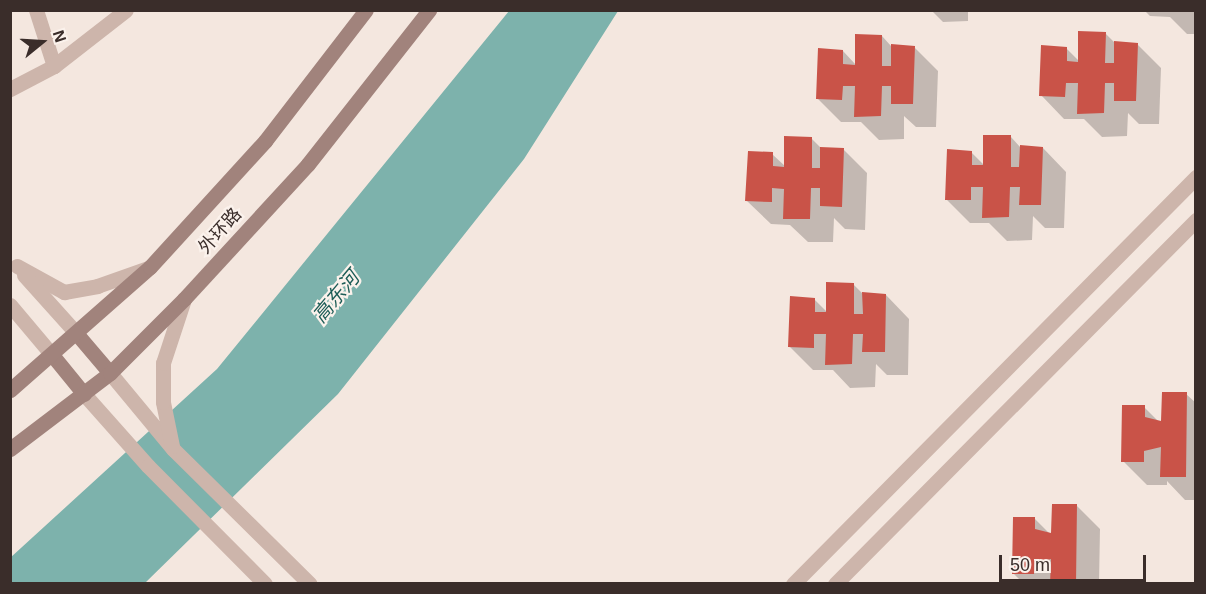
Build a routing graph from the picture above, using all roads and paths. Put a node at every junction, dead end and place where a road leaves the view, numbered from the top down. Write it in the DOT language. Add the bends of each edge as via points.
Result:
graph roads {
  1 [pos="36,10"];
  2 [pos="126,10"];
  3 [pos="366,10"];
  4 [pos="429,10"];
  5 [pos="54,66"];
  6 [pos="10,89"];
  7 [pos="1196,177"];
  8 [pos="1196,220"];
  9 [pos="14,263"];
  10 [pos="150,267"];
  11 [pos="184,299"];
  12 [pos="10,305"];
  13 [pos="76,333"];
  14 [pos="53,356"];
  15 [pos="110,373"];
  16 [pos="10,390"];
  17 [pos="84,394"];
  18 [pos="173,448"];
  19 [pos="10,449"];
  20 [pos="266,584"];
  21 [pos="310,584"];
  22 [pos="793,584"];
  23 [pos="835,584"];
  1 -- 5 [label="street"];
  2 -- 5 [label="street"];
  3 -- 10 [label="main road, 外环路" via="265,141"];
  4 -- 11 [label="main road, 外环路" via="308,164"];
  5 -- 6 [label="street"];
  7 -- 22 [label="street"];
  8 -- 23 [label="street"];
  9 -- 10 [label="street" via="64,292 98,286"];
  9 -- 13 [label="street"];
  10 -- 13 [label="main road, 外环路"];
  11 -- 15 [label="main road, 外环路"];
  11 -- 18 [label="street" via="163,363 163,402"];
  12 -- 14 [label="street"];
  13 -- 14 [label="main road, 外环路"];
  13 -- 15 [label="main road"];
  14 -- 16 [label="main road, 外环路"];
  14 -- 17 [label="main road"];
  15 -- 17 [label="main road, 外环路"];
  15 -- 18 [label="street"];
  17 -- 19 [label="main road, 外环路"];
  17 -- 20 [label="street" via="148,466"];
  18 -- 21 [label="street"];
}
